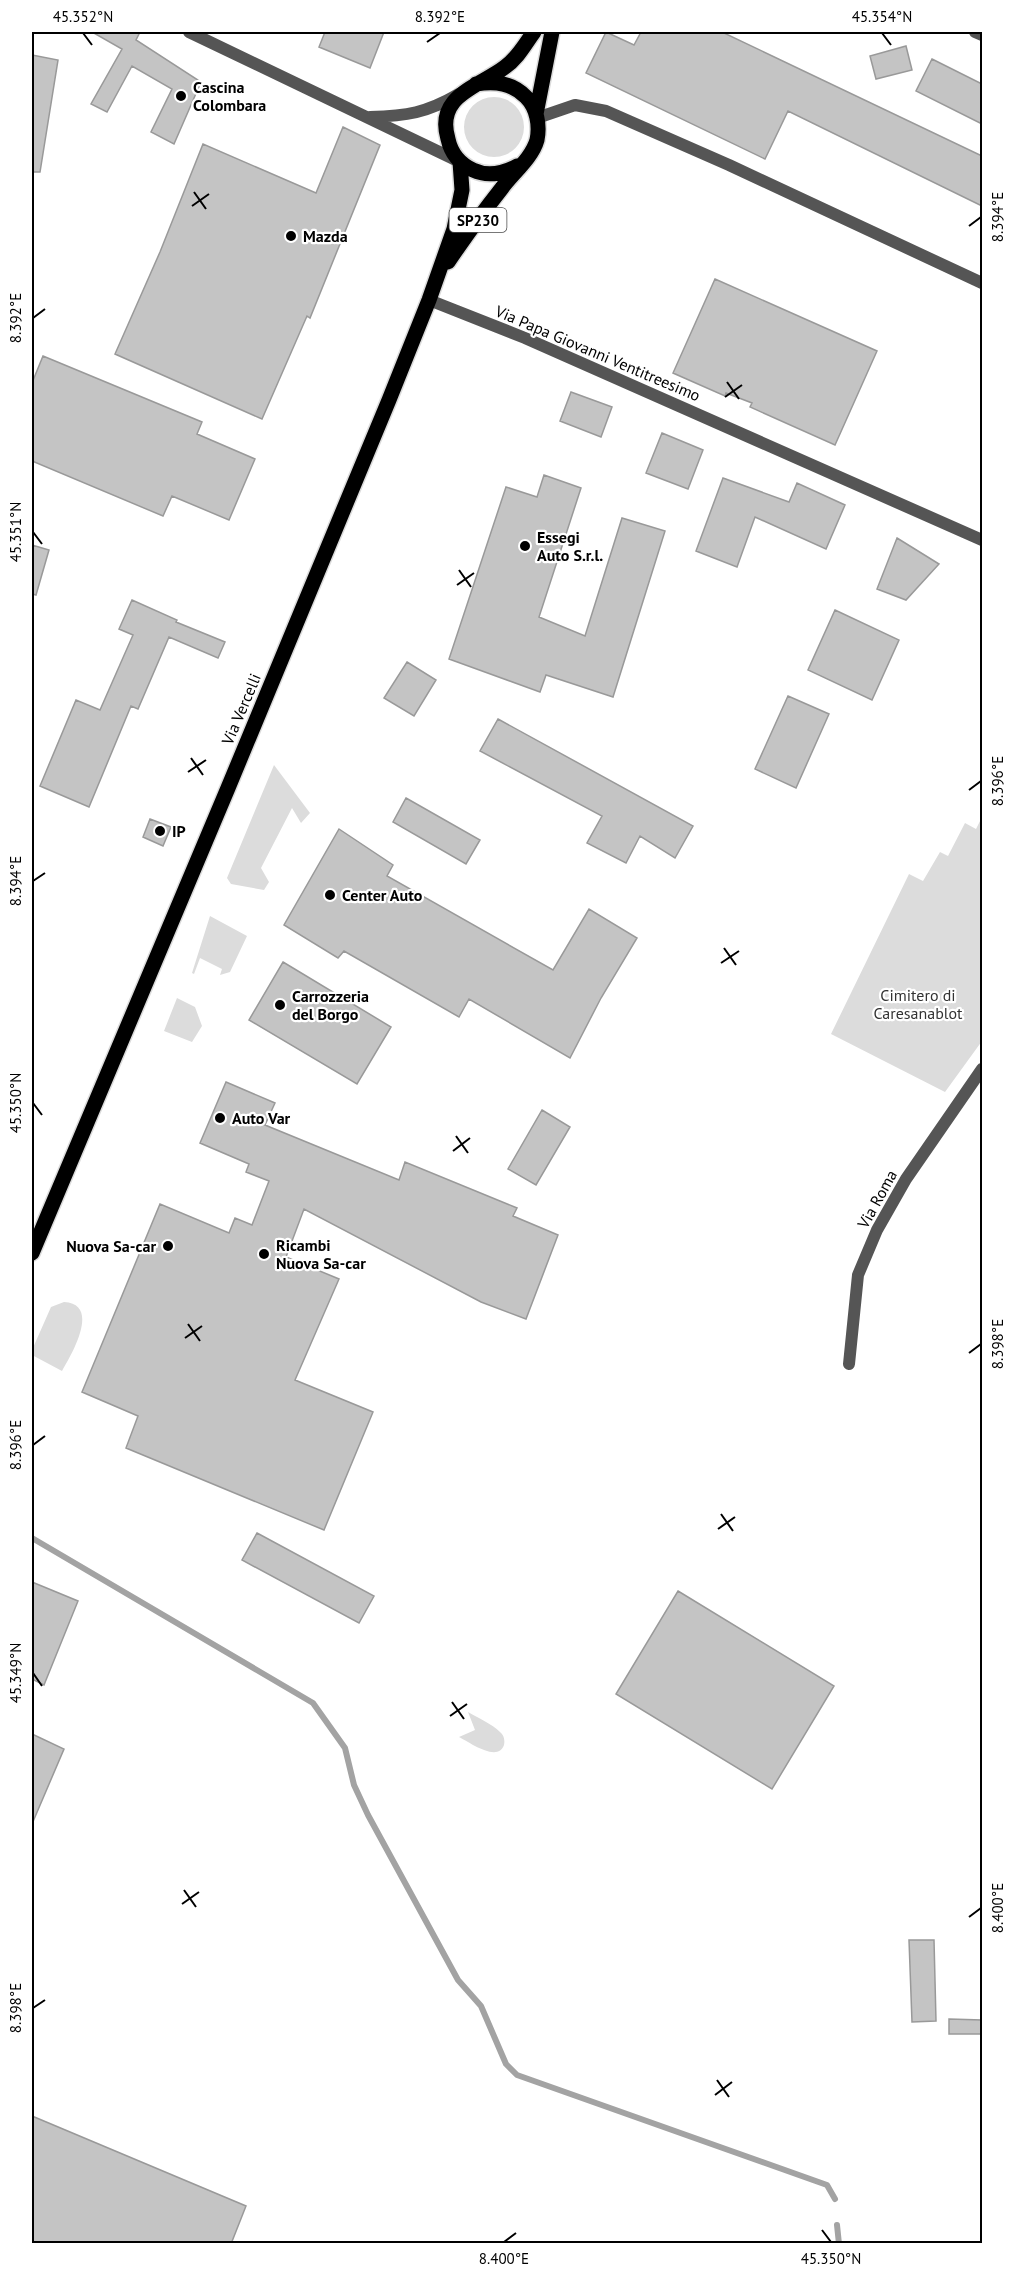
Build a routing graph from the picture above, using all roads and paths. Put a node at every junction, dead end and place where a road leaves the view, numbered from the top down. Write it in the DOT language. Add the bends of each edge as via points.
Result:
graph roads {
  1 [pos="189,32"];
  2 [pos="534,32"];
  3 [pos="552,32"];
  4 [pos="975,32"];
  5 [pos="982,35"];
  6 [pos="470,87"];
  7 [pos="537,116"];
  8 [pos="366,118"];
  9 [pos="460,162"];
  10 [pos="520,165"];
  11 [pos="437,276"];
  12 [pos="982,283"];
  13 [pos="429,300"];
  14 [pos="982,540"];
  15 [pos="982,1069"];
  16 [pos="32,1253"];
  17 [pos="849,1364"];
  1 -- 8 [label="street"];
  2 -- 6 [label="main road, Via Vercelli / SP230" via="516,58"];
  3 -- 7 [label="main road, Via Vercelli / SP230"];
  4 -- 5 [label="street"];
  6 -- 7 [label="main road" via="491,81 512,87 529,100"];
  6 -- 8 [label="street" via="440,105 414,114"];
  6 -- 9 [label="main road, Via Vercelli / SP230" via="453,103 447,117 450,149"];
  7 -- 10 [label="main road, Via Vercelli / SP230" via="537,142"];
  7 -- 12 [label="street" via="575,105 606,111"];
  8 -- 9 [label="street"];
  9 -- 10 [label="main road" via="489,174"];
  9 -- 11 [label="main road, Via Vercelli / SP230" via="462,190"];
  10 -- 11 [label="main road, Via Vercelli / SP230"];
  11 -- 13 [label="main road, Via Vercelli / SP230"];
  13 -- 14 [label="street, Via Papa Giovanni Ventitreesimo" via="525,338"];
  13 -- 16 [label="main road, Via Vercelli / SP230"];
  15 -- 17 [label="street, Via Roma" via="906,1179 877,1230 858,1275"];
}
